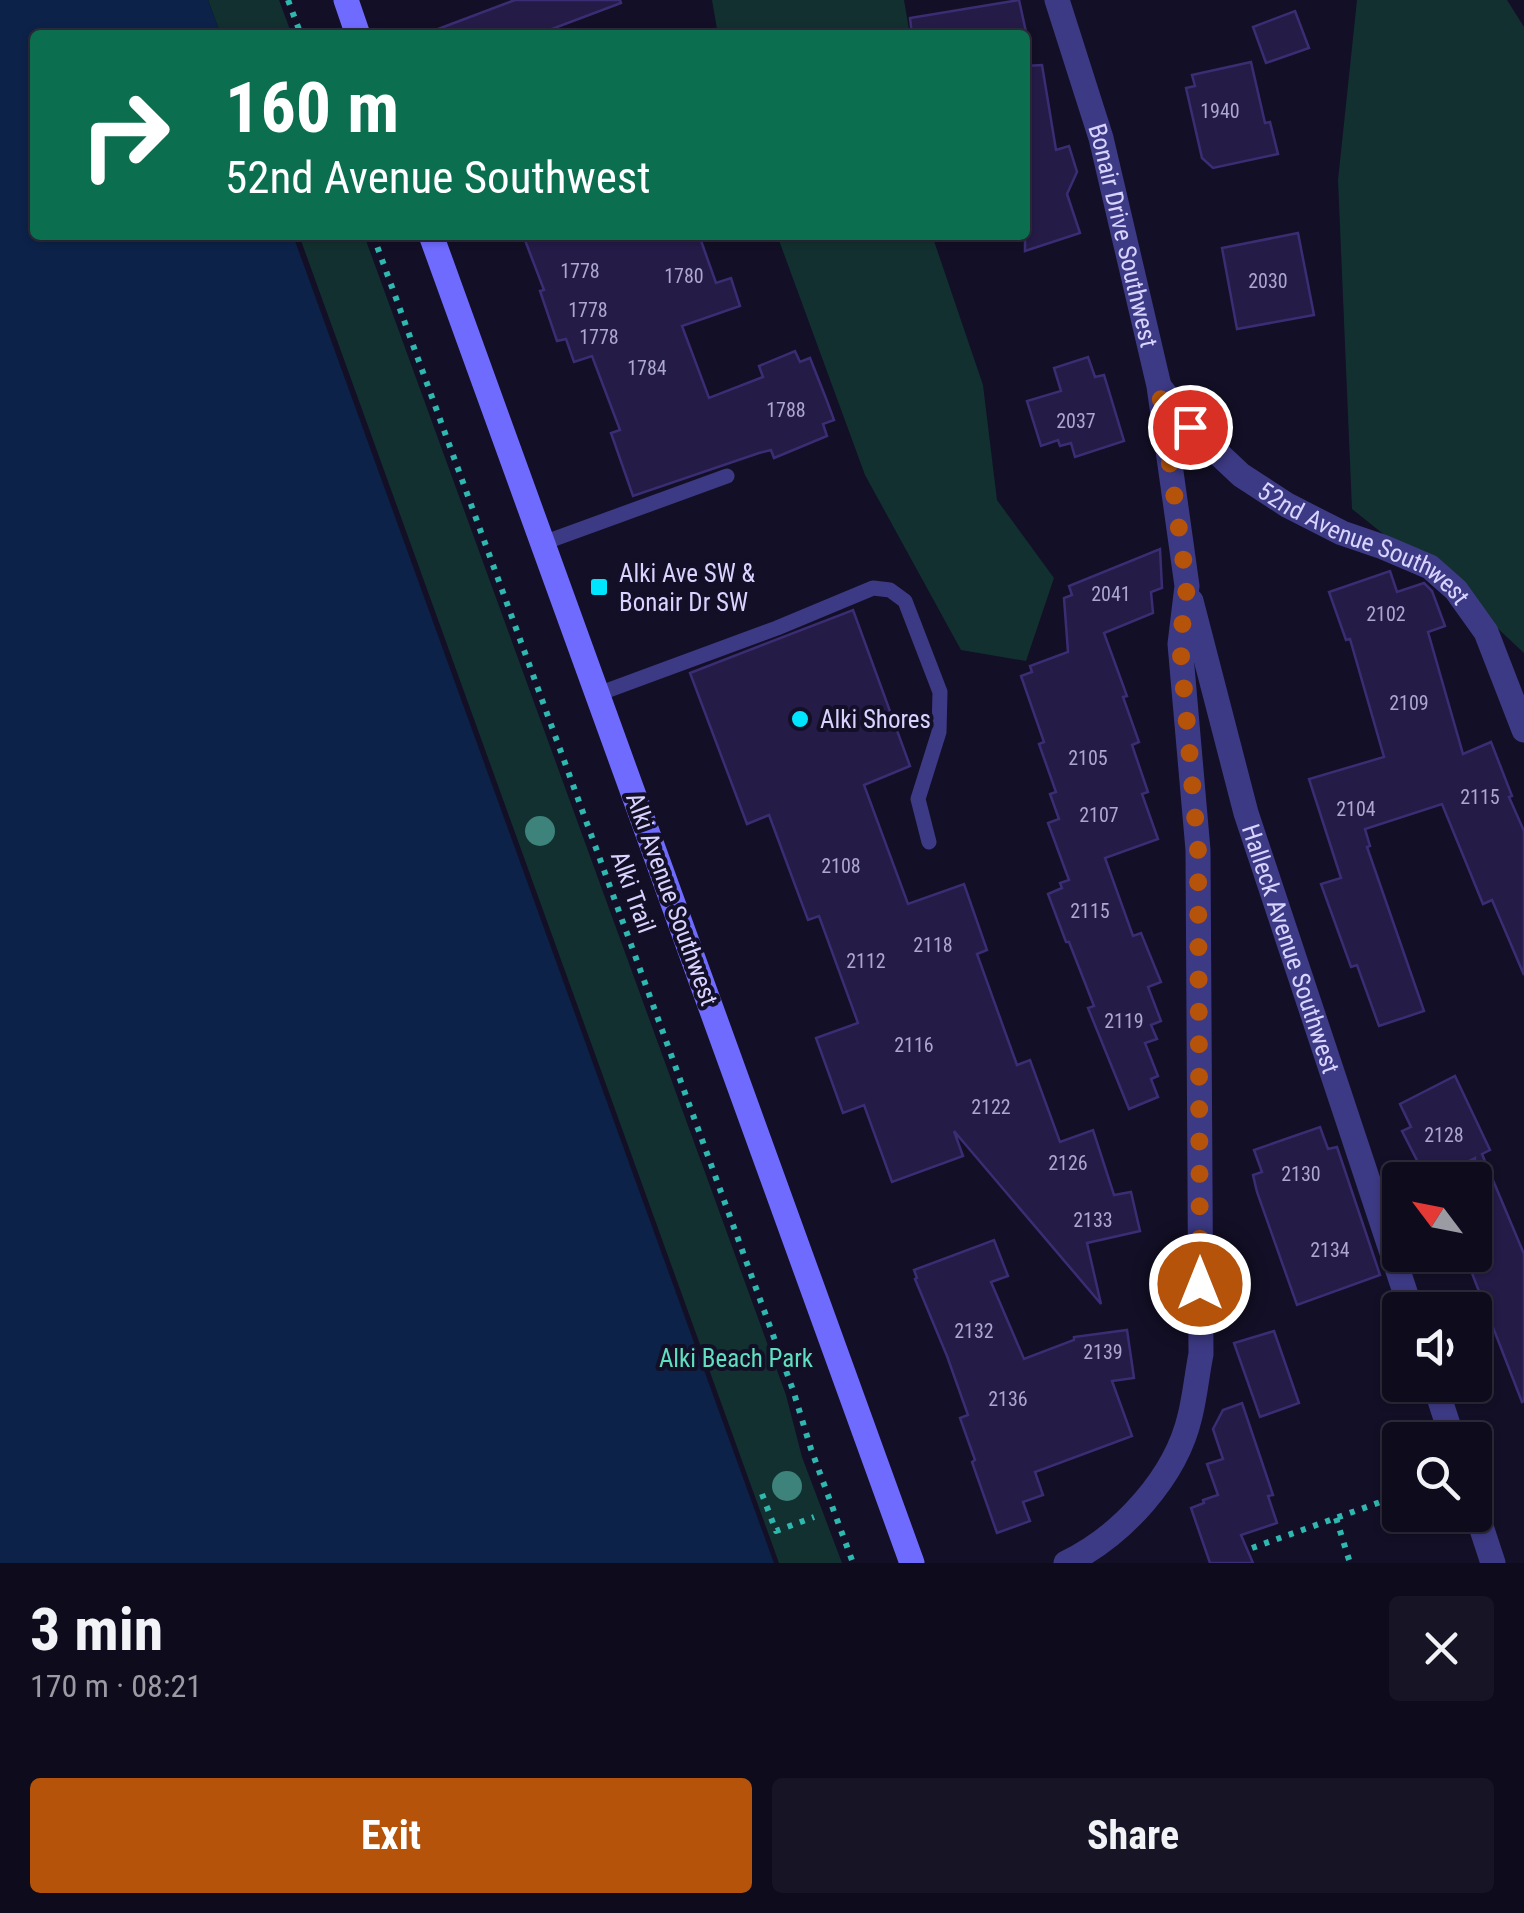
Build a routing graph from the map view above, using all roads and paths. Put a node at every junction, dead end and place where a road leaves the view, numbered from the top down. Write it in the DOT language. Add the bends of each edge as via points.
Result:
graph roads {
  1 [pos="288,0"];
  2 [pos="346,0"];
  3 [pos="1057,0"];
  4 [pos="299,30"];
  5 [pos="356,30"];
  6 [pos="376,240"];
  7 [pos="433,240"];
  8 [pos="1159,386"];
  9 [pos="727,476"];
  10 [pos="543,543"];
  11 [pos="1187,586"];
  12 [pos="598,694"];
  13 [pos="1524,730"];
  14 [pos="929,842"];
  15 [pos="1404,1292"];
  16 [pos="762,1494"];
  17 [pos="1382,1501"];
  18 [pos="814,1517"];
  19 [pos="1336,1518"];
  20 [pos="1483,1532"];
  21 [pos="1252,1548"];
  22 [pos="853,1563"];
  23 [pos="912,1563"];
  24 [pos="1066,1563"];
  25 [pos="1350,1563"];
  26 [pos="1493,1563"];
  1 -- 4 [label="path"];
  2 -- 5 [label="main road"];
  3 -- 8 [label="street, Bonair Drive Southwest" via="1101,138"];
  6 -- 22 [label="path, Alki Trail"];
  7 -- 10 [label="main road, Alki Avenue Southwest"];
  8 -- 11 [label="street, Bonair Drive Southwest"];
  8 -- 13 [label="street, 52nd Avenue Southwest" via="1241,475 1342,533 1430,567 1456,590 1486,632"];
  9 -- 10 [label="lane"];
  10 -- 12 [label="main road, Alki Avenue Southwest"];
  11 -- 15 [label="street, Halleck Avenue Southwest" via="1246,813"];
  11 -- 24 [label="street, Bonair Drive Southwest" via="1180,644 1198,850 1201,1354 1190,1419 1147,1500 1117,1531"];
  12 -- 14 [label="lane" via="874,588 890,590 905,602 940,692 939,732 918,799"];
  12 -- 23 [label="main road, Alki Avenue Southwest"];
  16 -- 18 [label="path" via="776,1531"];
  17 -- 19 [label="path"];
  19 -- 21 [label="path"];
  19 -- 25 [label="path"];
  20 -- 26 [label="street"];
}
